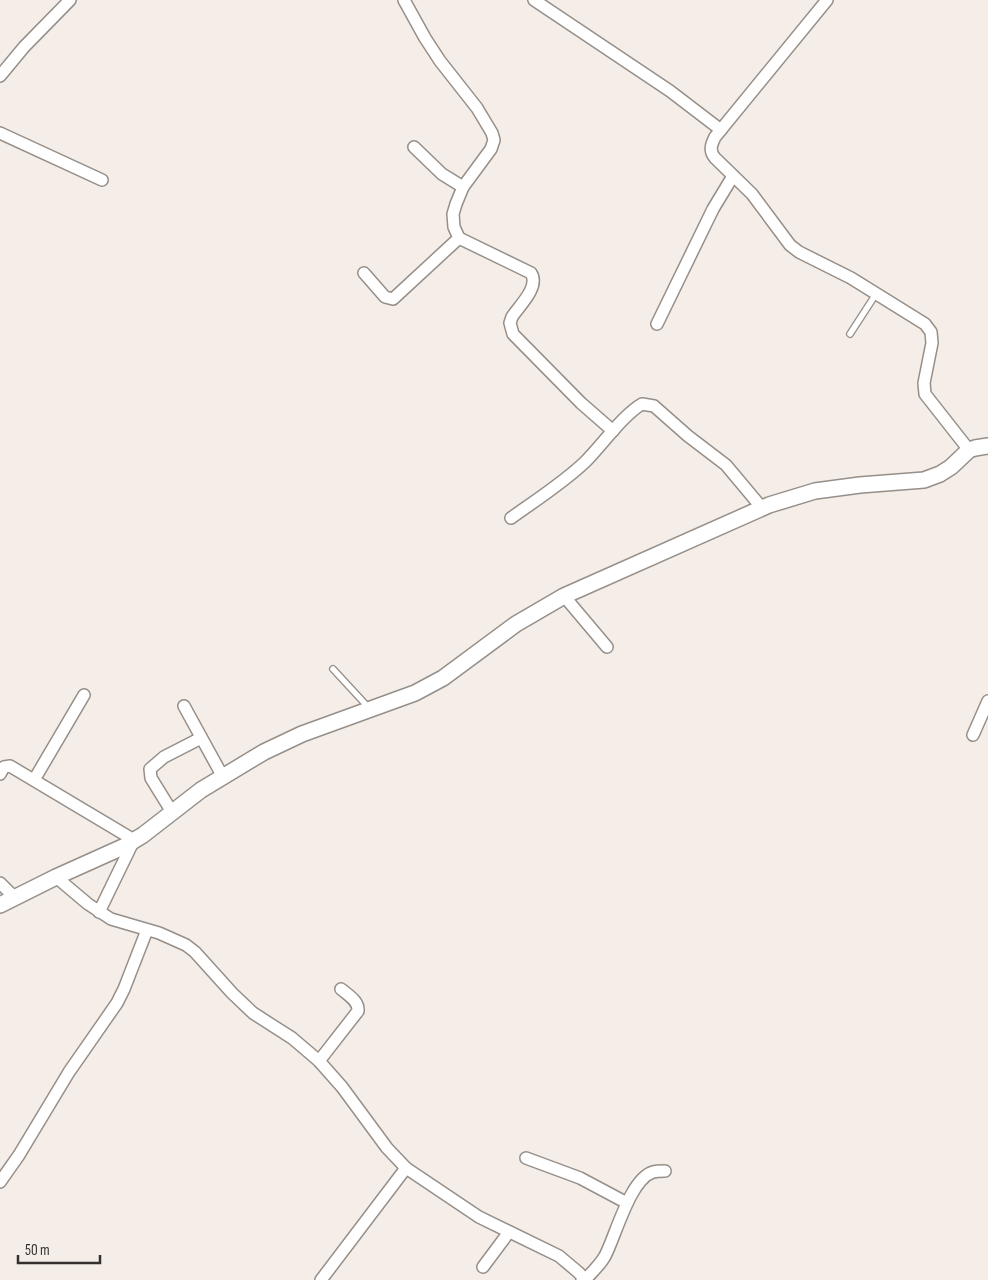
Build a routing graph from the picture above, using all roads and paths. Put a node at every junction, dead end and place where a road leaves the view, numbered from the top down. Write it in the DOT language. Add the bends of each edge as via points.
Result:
graph roads {
  1 [pos="70,0"];
  2 [pos="404,0"];
  3 [pos="534,0"];
  4 [pos="827,0"];
  5 [pos="0,76"];
  6 [pos="721,130"];
  7 [pos="0,133"];
  8 [pos="414,147"];
  9 [pos="733,176"];
  10 [pos="102,180"];
  11 [pos="464,187"];
  12 [pos="459,238"];
  13 [pos="364,273"];
  14 [pos="876,294"];
  15 [pos="657,324"];
  16 [pos="850,334"];
  17 [pos="614,432"];
  18 [pos="988,446"];
  19 [pos="969,450"];
  20 [pos="762,508"];
  21 [pos="511,518"];
  22 [pos="564,596"];
  23 [pos="607,647"];
  24 [pos="333,669"];
  25 [pos="84,695"];
  26 [pos="988,702"];
  27 [pos="184,706"];
  28 [pos="370,709"];
  29 [pos="973,735"];
  30 [pos="201,738"];
  31 [pos="0,774"];
  32 [pos="223,777"];
  33 [pos="34,780"];
  34 [pos="172,812"];
  35 [pos="134,840"];
  36 [pos="56,877"];
  37 [pos="0,883"];
  38 [pos="15,898"];
  39 [pos="0,905"];
  40 [pos="99,912"];
  41 [pos="147,930"];
  42 [pos="341,989"];
  43 [pos="319,1061"];
  44 [pos="526,1158"];
  45 [pos="406,1168"];
  46 [pos="665,1171"];
  47 [pos="0,1182"];
  48 [pos="627,1203"];
  49 [pos="509,1232"];
  50 [pos="484,1267"];
  51 [pos="321,1280"];
  52 [pos="584,1280"];
  1 -- 5 [label="street"];
  2 -- 11 [label="street" via="440,61 477,108 493,137 491,149"];
  3 -- 6 [label="street"];
  4 -- 6 [label="street"];
  6 -- 9 [label="street" via="712,142 711,152"];
  7 -- 10 [label="street"];
  8 -- 11 [label="street" via="442,174"];
  9 -- 14 [label="street" via="752,194 790,244"];
  9 -- 15 [label="street" via="713,209"];
  11 -- 12 [label="street" via="453,214"];
  12 -- 13 [label="street" via="393,299 385,296"];
  12 -- 17 [label="street" via="531,273 533,286 510,323 513,334"];
  14 -- 16 [label="lane"];
  14 -- 19 [label="street" via="925,324 931,332 925,394"];
  17 -- 20 [label="street" via="637,406 654,406 726,465"];
  17 -- 21 [label="street" via="574,472"];
  18 -- 19 [label="street"];
  19 -- 20 [label="street" via="940,474 924,480 815,491"];
  20 -- 22 [label="street"];
  22 -- 23 [label="street"];
  22 -- 28 [label="street" via="516,624 444,678"];
  24 -- 28 [label="lane"];
  25 -- 33 [label="street"];
  26 -- 29 [label="street"];
  27 -- 30 [label="street"];
  28 -- 32 [label="street" via="302,734"];
  30 -- 32 [label="street"];
  30 -- 34 [label="street" via="164,757 150,769 150,778"];
  31 -- 33 [label="street" via="8,765"];
  32 -- 34 [label="street"];
  33 -- 35 [label="street"];
  34 -- 35 [label="street"];
  35 -- 36 [label="street"];
  35 -- 40 [label="street"];
  36 -- 38 [label="street"];
  36 -- 40 [label="street"];
  37 -- 38 [label="street"];
  38 -- 39 [label="street"];
  40 -- 41 [label="street"];
  41 -- 43 [label="street" via="186,945 254,1013"];
  41 -- 47 [label="street" via="117,1002"];
  42 -- 43 [label="street" via="357,1003 358,1012"];
  43 -- 45 [label="street"];
  44 -- 48 [label="street" via="580,1178"];
  45 -- 49 [label="street" via="479,1217"];
  45 -- 51 [label="street"];
  46 -- 48 [label="street" via="645,1176"];
  48 -- 52 [label="street" via="606,1254"];
  49 -- 50 [label="street"];
  49 -- 52 [label="street" via="559,1256"];
}
